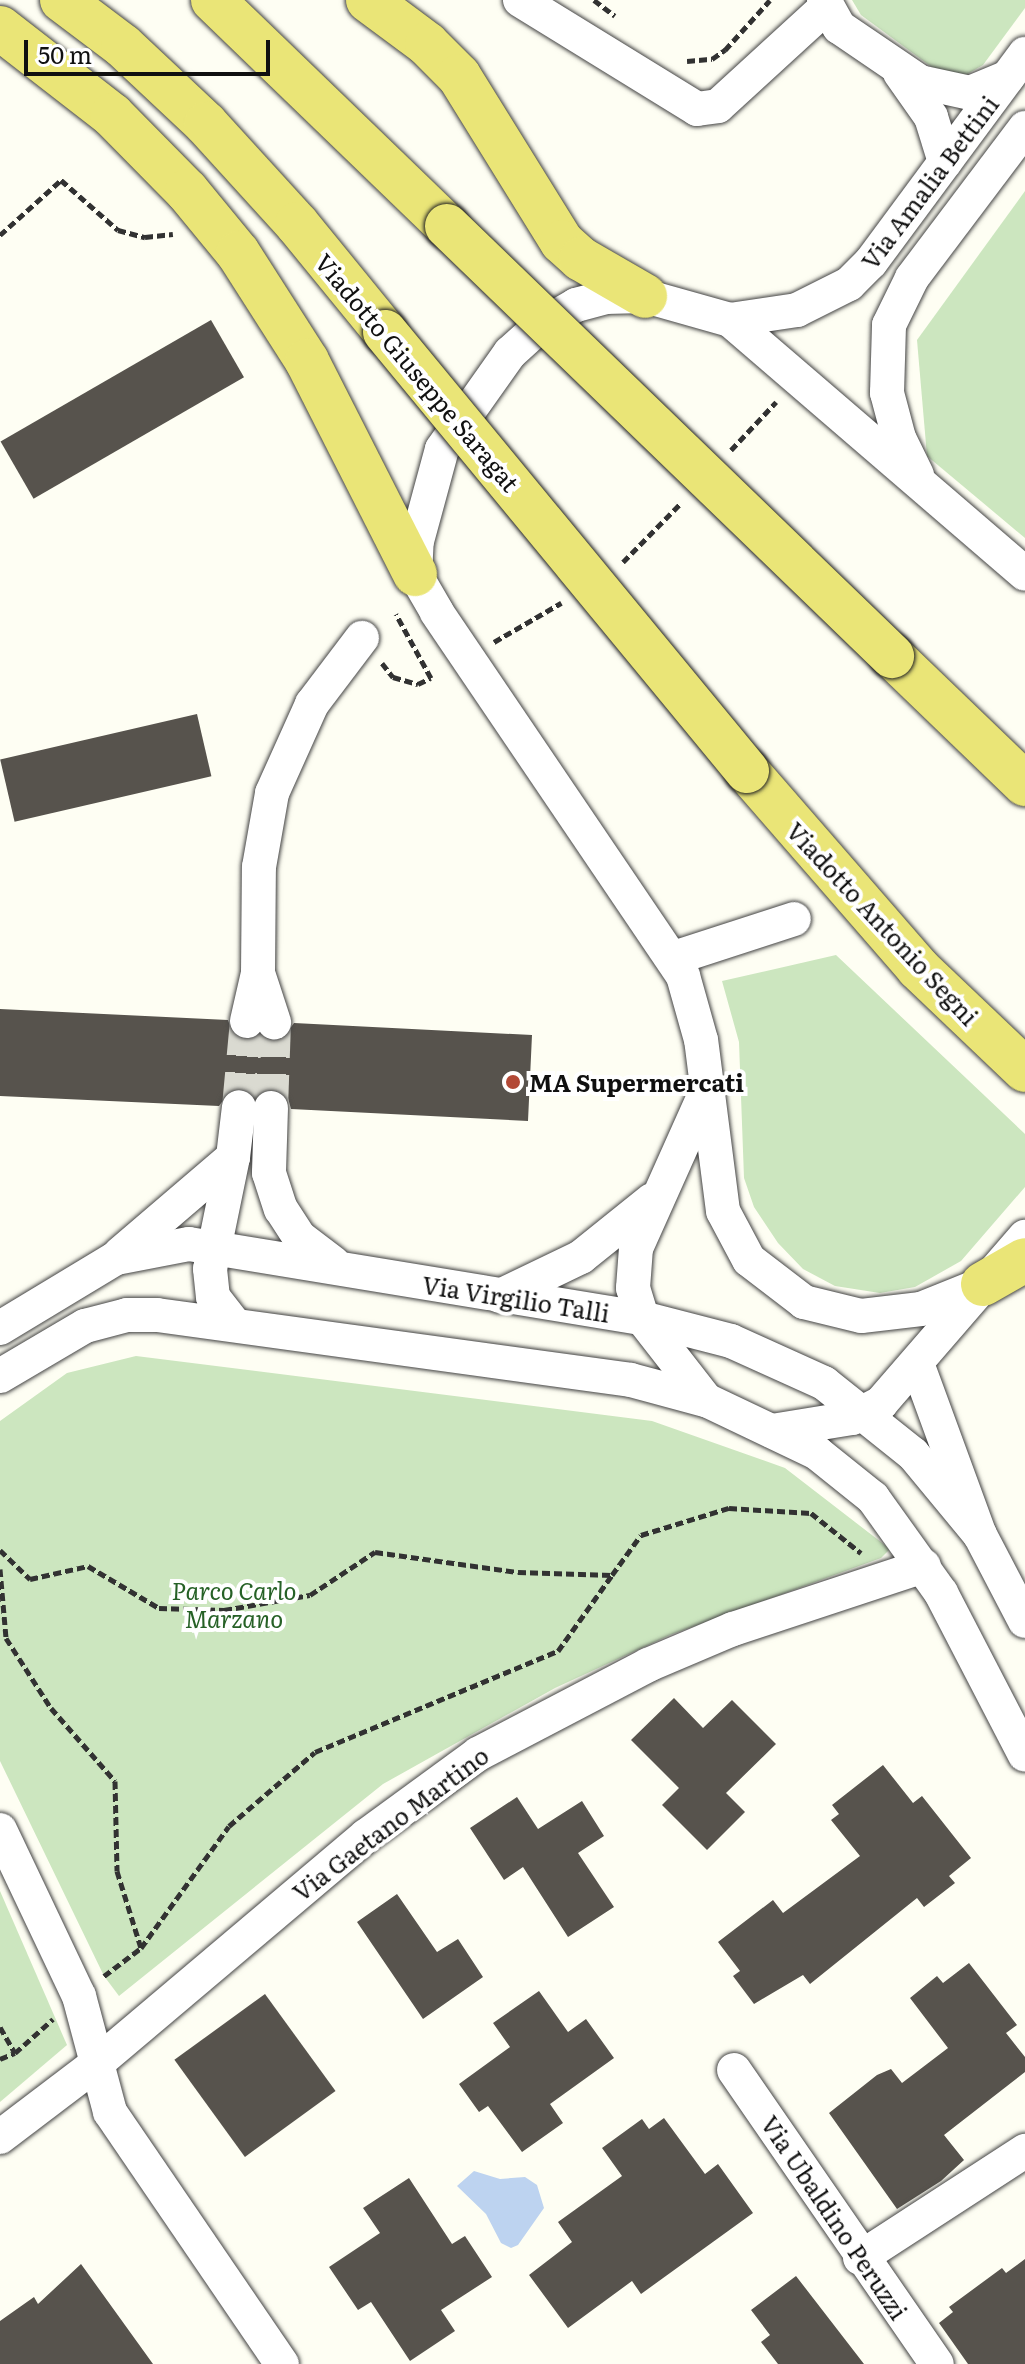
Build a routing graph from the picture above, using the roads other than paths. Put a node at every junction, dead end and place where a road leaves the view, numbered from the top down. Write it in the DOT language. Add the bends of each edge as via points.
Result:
graph roads {
  1 [pos="62,0"];
  2 [pos="213,0"];
  3 [pos="368,0"];
  4 [pos="520,0"];
  5 [pos="825,4"];
  6 [pos="0,28"];
  7 [pos="1017,66"];
  8 [pos="900,73"];
  9 [pos="1025,128"];
  10 [pos="945,162"];
  11 [pos="645,296"];
  12 [pos="730,320"];
  13 [pos="920,482"];
  14 [pos="1025,574"];
  15 [pos="404,590"];
  16 [pos="362,638"];
  17 [pos="747,771"];
  18 [pos="1025,784"];
  19 [pos="794,919"];
  20 [pos="674,958"];
  21 [pos="261,1022"];
  22 [pos="1025,1070"];
  23 [pos="705,1094"];
  24 [pos="233,1157"];
  25 [pos="666,1180"];
  26 [pos="1025,1237"];
  27 [pos="214,1246"];
  28 [pos="116,1258"];
  29 [pos="1025,1260"];
  30 [pos="351,1272"];
  31 [pos="983,1284"];
  32 [pos="500,1296"];
  33 [pos="642,1318"];
  34 [pos="233,1323"];
  35 [pos="0,1328"];
  36 [pos="918,1366"];
  37 [pos="0,1376"];
  38 [pos="706,1400"];
  39 [pos="866,1413"];
  40 [pos="772,1431"];
  41 [pos="980,1535"];
  42 [pos="924,1566"];
  43 [pos="1011,1567"];
  44 [pos="1025,1621"];
  45 [pos="1025,1755"];
  46 [pos="0,1830"];
  47 [pos="96,2064"];
  48 [pos="734,2070"];
  49 [pos="0,2137"];
  50 [pos="1025,2151"];
  51 [pos="860,2258"];
  52 [pos="282,2364"];
  53 [pos="937,2364"];
  1 -- 17 [label="main road, Viadotto Giuseppe Saragat, bridge" via="123,46 206,124 297,224"];
  2 -- 18 [label="main road, bridge"];
  3 -- 11 [label="main road" via="427,44 459,76 562,242"];
  4 -- 5 [label="street" via="697,109 718,106"];
  5 -- 8 [label="street" via="839,27"];
  6 -- 15 [label="main road" via="121,124 238,253 307,361"];
  7 -- 8 [label="street" via="981,91 960,93"];
  7 -- 10 [label="street, Via Amalia Bettini"];
  8 -- 10 [label="street" via="931,117"];
  9 -- 13 [label="street" via="912,278 889,325 887,393 899,438"];
  10 -- 12 [label="street, Via Amalia Bettini" via="849,284 797,310"];
  11 -- 12 [label="street"];
  11 -- 15 [label="street" via="605,297 565,310 532,331 493,373 437,460"];
  12 -- 13 [label="street"];
  13 -- 14 [label="street"];
  15 -- 20 [label="street" via="468,658"];
  16 -- 21 [label="street" via="312,704 272,793 259,867"];
  17 -- 22 [label="main road, Viadotto Antonio Segni" via="918,968"];
  19 -- 20 [label="street"];
  20 -- 23 [label="street" via="696,1020"];
  23 -- 25 [label="street"];
  23 -- 31 [label="street" via="728,1225 749,1260 784,1291 829,1311 884,1316 939,1304"];
  24 -- 27 [label="street"];
  24 -- 28 [label="street"];
  24 -- 30 [label="street" via="255,1108 281,1209 310,1247"];
  25 -- 32 [label="street" via="649,1203 600,1244"];
  25 -- 33 [label="street" via="634,1257 633,1288"];
  26 -- 31 [label="street"];
  27 -- 28 [label="street, Via Virgilio Talli" via="172,1245"];
  27 -- 30 [label="street, Via Virgilio Talli"];
  27 -- 34 [label="street" via="213,1297"];
  28 -- 35 [label="street, Via Virgilio Talli"];
  29 -- 31 [label="main road"];
  30 -- 32 [label="street, Via Virgilio Talli"];
  31 -- 36 [label="street"];
  32 -- 33 [label="street, Via Virgilio Talli"];
  33 -- 38 [label="street"];
  33 -- 39 [label="street, Via Virgilio Talli" via="712,1334 781,1360"];
  34 -- 37 [label="street" via="157,1315 106,1319 67,1335"];
  34 -- 38 [label="street" via="631,1380"];
  36 -- 39 [label="street"];
  36 -- 41 [label="street"];
  38 -- 40 [label="street"];
  39 -- 40 [label="street"];
  39 -- 41 [label="street, Via Virgilio Talli" via="928,1470"];
  40 -- 42 [label="street" via="854,1479"];
  41 -- 43 [label="street"];
  42 -- 45 [label="street"];
  42 -- 47 [label="street, Via Gaetano Martino" via="662,1659 478,1754 366,1836"];
  43 -- 44 [label="street"];
  46 -- 47 [label="street" via="79,1996"];
  47 -- 49 [label="street, Via Gaetano Martino"];
  47 -- 52 [label="street" via="118,2126"];
  48 -- 51 [label="street, Via Ubaldino Peruzzi"];
  50 -- 51 [label="street"];
  51 -- 53 [label="street, Via Ubaldino Peruzzi"];
}
